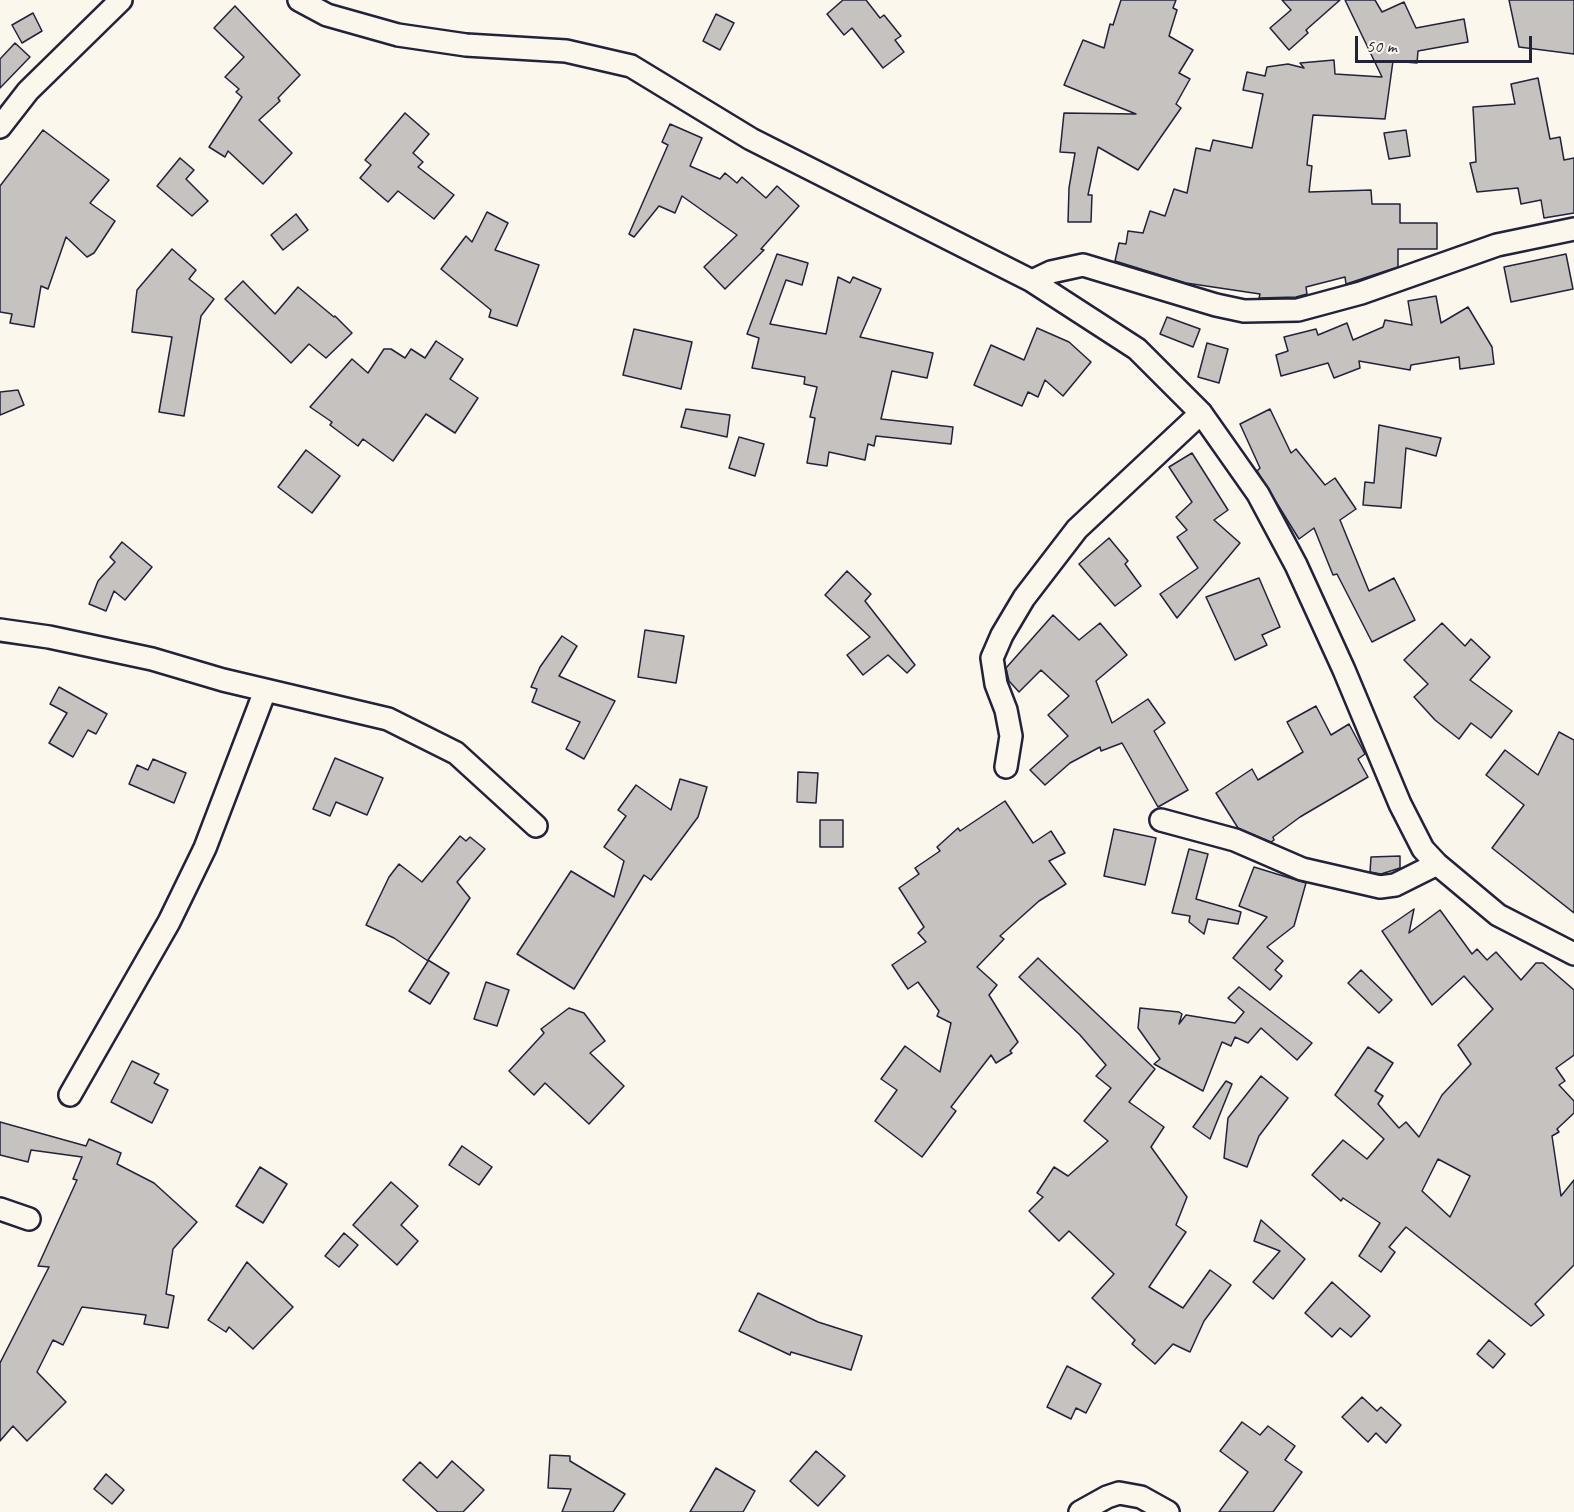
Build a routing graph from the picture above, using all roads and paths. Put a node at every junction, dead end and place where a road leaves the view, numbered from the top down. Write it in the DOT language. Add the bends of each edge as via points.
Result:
graph roads {
  1 [pos="121,0"];
  2 [pos="300,0"];
  3 [pos="3,115"];
  4 [pos="1574,229"];
  5 [pos="1032,282"];
  6 [pos="1201,413"];
  7 [pos="0,630"];
  8 [pos="265,691"];
  9 [pos="1006,767"];
  10 [pos="1161,820"];
  11 [pos="536,826"];
  12 [pos="1437,864"];
  13 [pos="1574,954"];
  14 [pos="70,1095"];
  15 [pos="0,1209"];
  16 [pos="29,1219"];
  17 [pos="1080,1512"];
  18 [pos="1168,1512"];
  1 -- 3 [label="street"];
  2 -- 5 [label="street" via="327,15 398,35 466,45 566,51 631,66 752,139"];
  4 -- 5 [label="street" via="1497,245 1361,293 1298,310 1244,311 1083,265 1051,272"];
  5 -- 6 [label="street" via="1137,349"];
  6 -- 9 [label="street" via="1077,529 1024,598 1002,635 992,658 1011,736"];
  6 -- 12 [label="street" via="1258,494 1296,566 1414,832"];
  7 -- 8 [label="street" via="152,659"];
  8 -- 11 [label="street" via="388,718 456,753"];
  8 -- 14 [label="street" via="205,848 169,922"];
  10 -- 12 [label="street" via="1235,840 1302,869 1380,887 1395,885"];
  12 -- 13 [label="street" via="1498,915"];
  15 -- 16 [label="street"];
  17 -- 18 [label="street" via="1119,1493 1141,1497"];
}
